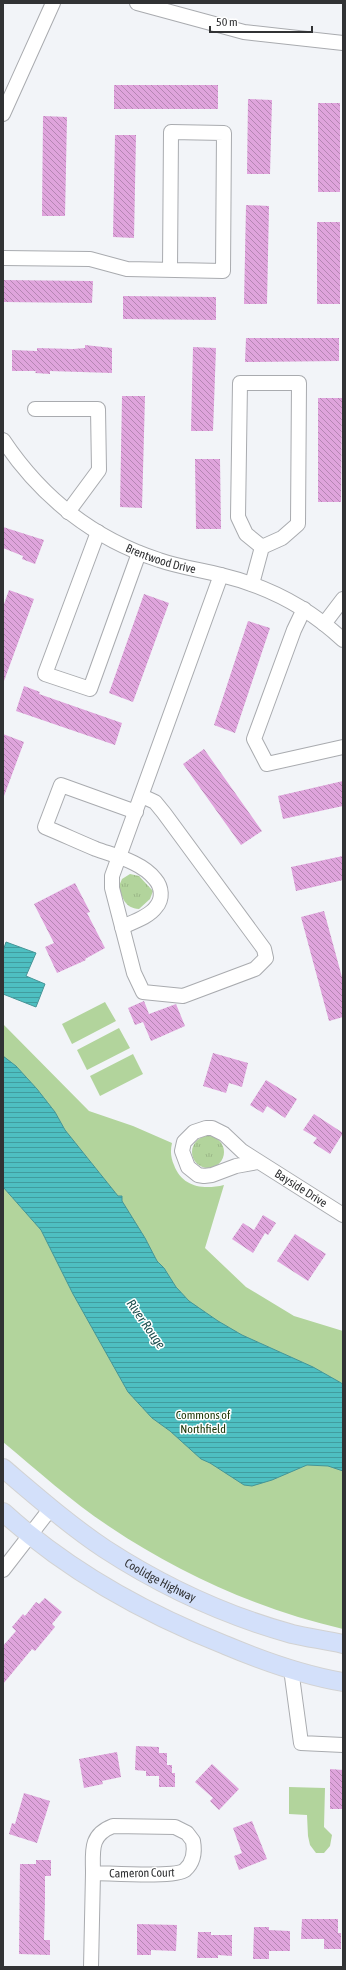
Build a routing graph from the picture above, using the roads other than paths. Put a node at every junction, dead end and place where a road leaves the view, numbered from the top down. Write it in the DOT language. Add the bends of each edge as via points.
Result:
graph roads {
  1 [pos="53,3"];
  2 [pos="137,3"];
  3 [pos="343,43"];
  4 [pos="3,114"];
  5 [pos="3,258"];
  6 [pos="170,269"];
  7 [pos="35,409"];
  8 [pos="3,440"];
  9 [pos="68,512"];
  10 [pos="98,532"];
  11 [pos="262,547"];
  12 [pos="139,553"];
  13 [pos="221,575"];
  14 [pos="252,584"];
  15 [pos="343,600"];
  16 [pos="304,609"];
  17 [pos="324,624"];
  18 [pos="343,640"];
  19 [pos="343,747"];
  20 [pos="142,796"];
  21 [pos="136,812"];
  22 [pos="119,858"];
  23 [pos="122,927"];
  24 [pos="258,1162"];
  25 [pos="343,1215"];
  26 [pos="3,1468"];
  27 [pos="51,1508"];
  28 [pos="3,1512"];
  29 [pos="31,1535"];
  30 [pos="3,1570"];
  31 [pos="343,1644"];
  32 [pos="291,1669"];
  33 [pos="343,1682"];
  34 [pos="343,1745"];
  35 [pos="93,1873"];
  36 [pos="92,1967"];
  1 -- 4 [label="street"];
  2 -- 3 [label="street" via="244,32"];
  5 -- 6 [label="street" via="90,259 127,269"];
  6 -- 6 [label="street" via="171,132 224,133 223,271"];
  7 -- 9 [label="street" via="98,409 99,470"];
  8 -- 9 [label="street, Brentwood Drive" via="32,478"];
  9 -- 10 [label="street, Brentwood Drive"];
  10 -- 12 [label="street, Brentwood Drive"];
  10 -- 12 [label="street" via="45,674 90,689"];
  11 -- 11 [label="street" via="246,534 238,517 240,383 299,383 298,524 282,538"];
  11 -- 14 [label="street"];
  12 -- 13 [label="street, Brentwood Drive" via="160,561"];
  13 -- 14 [label="street, Brentwood Drive"];
  13 -- 20 [label="street"];
  14 -- 16 [label="street, Brentwood Drive" via="276,593"];
  15 -- 17 [label="street"];
  16 -- 17 [label="street, Brentwood Drive"];
  16 -- 19 [label="street" via="254,739 267,764"];
  17 -- 18 [label="street, Brentwood Drive"];
  20 -- 21 [label="street"];
  20 -- 23 [label="street" via="155,802 164,813 264,949 266,958 255,969 183,996 143,992 134,973"];
  21 -- 22 [label="street"];
  21 -- 22 [label="street" via="61,785 45,827"];
  22 -- 23 [label="street" via="112,876 112,888"];
  22 -- 23 [label="street" via="145,870 155,879 161,897 156,907 148,914"];
  24 -- 24 [label="street, Bayside Drive" via="224,1134 212,1128 194,1132 184,1142 182,1151 188,1167 198,1175 204,1176"];
  24 -- 25 [label="street, Bayside Drive"];
  26 -- 27 [label="main road, Coolidge Highway"];
  27 -- 29 [label="street"];
  27 -- 31 [label="main road, Coolidge Highway" via="104,1548 162,1583 226,1611 293,1634"];
  28 -- 29 [label="main road"];
  29 -- 30 [label="street"];
  29 -- 32 [label="main road" via="105,1588 140,1608 191,1632"];
  32 -- 33 [label="main road"];
  32 -- 34 [label="street" via="301,1743"];
  35 -- 35 [label="street, Cameron Court" via="179,1873 193,1860 193,1841 175,1827 113,1826 100,1832 94,1841"];
  35 -- 36 [label="street, Cameron Court"];
}
